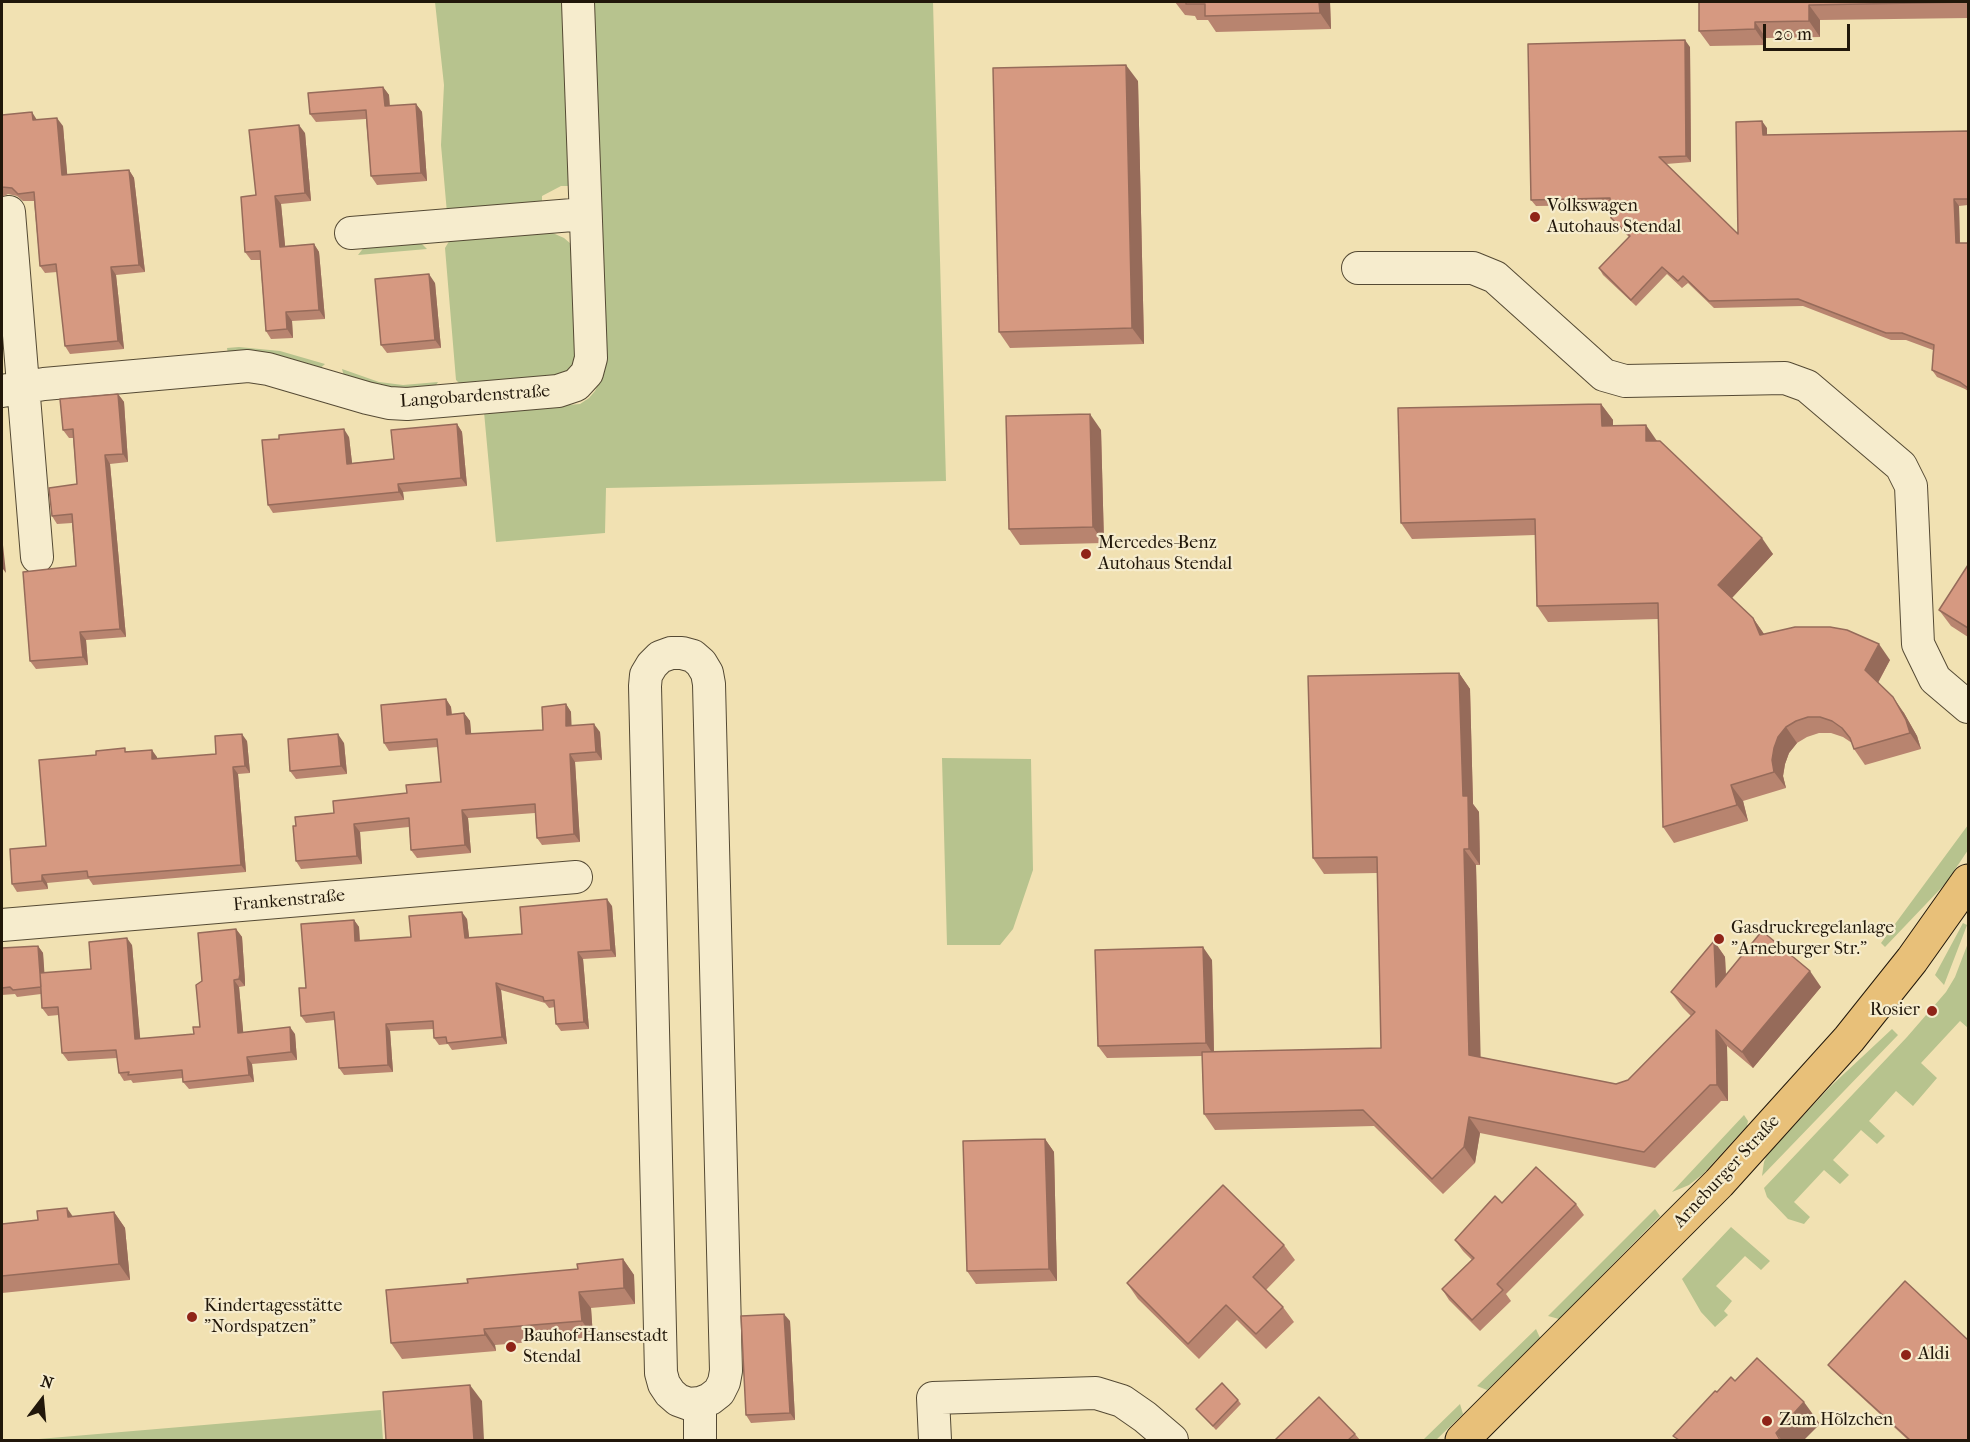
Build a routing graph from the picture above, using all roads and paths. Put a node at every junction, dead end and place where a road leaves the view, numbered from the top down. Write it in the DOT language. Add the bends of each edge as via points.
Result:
graph roads {
  1 [pos="578,2"];
  2 [pos="9,212"];
  3 [pos="585,214"];
  4 [pos="351,233"];
  5 [pos="1358,268"];
  6 [pos="13,389"];
  7 [pos="37,557"];
  8 [pos="1968,707"];
  9 [pos="576,877"];
  10 [pos="1968,881"];
  11 [pos="2,925"];
  12 [pos="700,1403"];
  13 [pos="700,1440"];
  14 [pos="935,1440"];
  15 [pos="1172,1440"];
  16 [pos="1462,1440"];
  1 -- 3 [label="street, Langobardenstraße"];
  2 -- 6 [label="street"];
  3 -- 4 [label="street"];
  3 -- 6 [label="street, Langobardenstraße" via="591,358 587,373 576,386 558,391 407,404 248,366"];
  5 -- 8 [label="street" via="1473,268 1495,277 1604,375 1625,381 1785,378 1807,386 1901,466 1911,486 1918,644 1935,679"];
  6 -- 7 [label="street"];
  9 -- 11 [label="street, Frankenstraße"];
  10 -- 16 [label="main road, Arneburger Straße" via="1849,1039 1719,1183"];
  12 -- 12 [label="street" via="719,1392 726,1371 710,696 707,673 701,663 693,656 671,653 652,665 645,686 661,1373 664,1384 678,1400"];
  12 -- 13 [label="street"];
  14 -- 15 [label="street" via="933,1398 1096,1393 1122,1401"];
}
